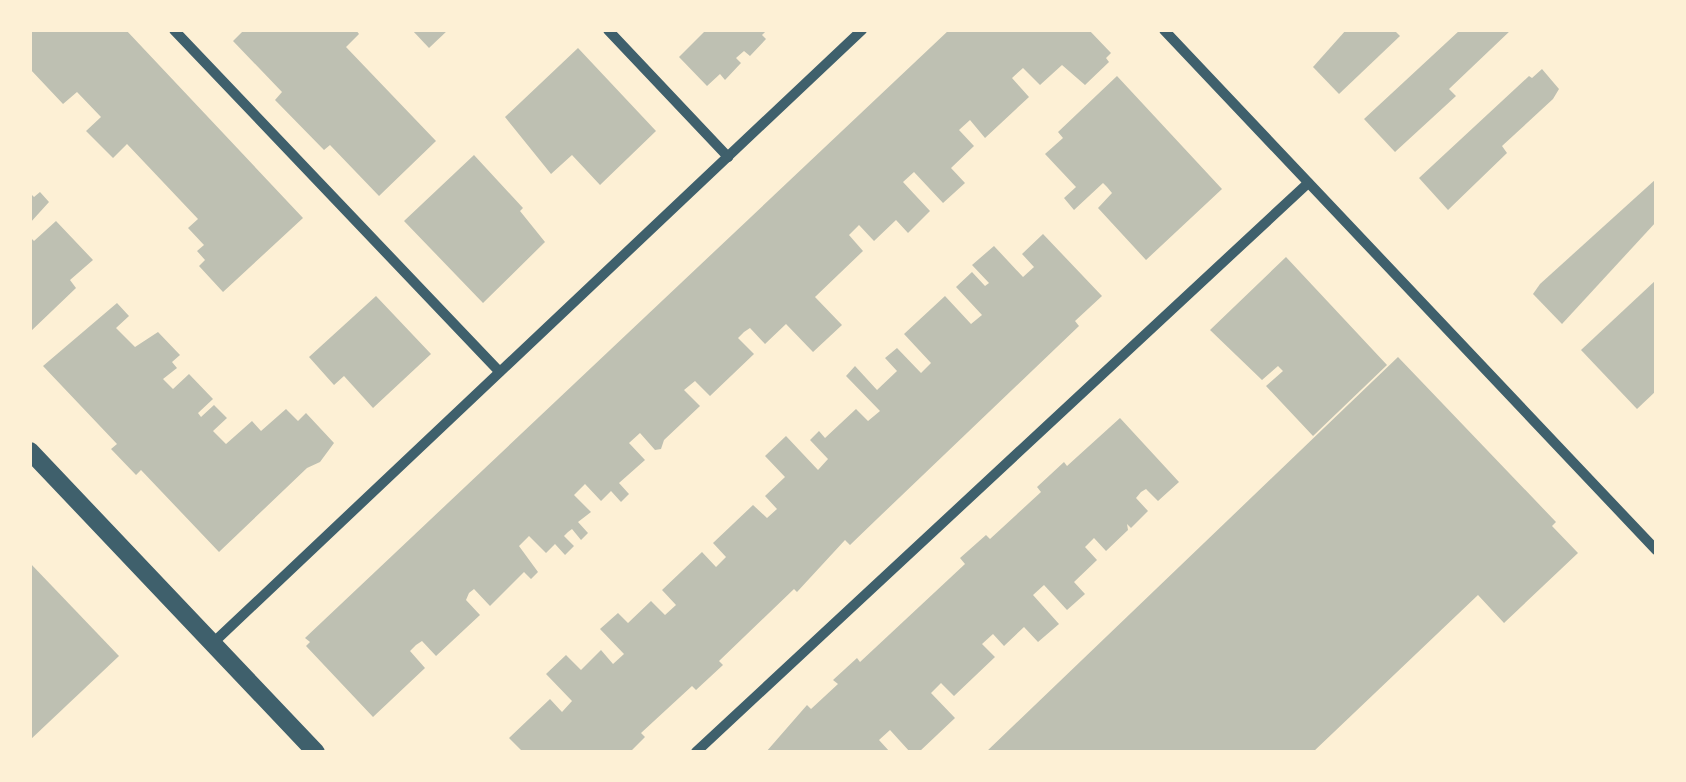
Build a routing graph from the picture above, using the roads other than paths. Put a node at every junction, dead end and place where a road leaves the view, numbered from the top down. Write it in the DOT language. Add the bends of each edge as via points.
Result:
graph roads {
  1 [pos="174,30"];
  2 [pos="608,30"];
  3 [pos="862,30"];
  4 [pos="1164,30"];
  5 [pos="728,157"];
  6 [pos="1308,183"];
  7 [pos="500,372"];
  8 [pos="30,451"];
  9 [pos="1656,550"];
  10 [pos="212,642"];
  11 [pos="316,752"];
  12 [pos="696,752"];
  1 -- 7 [label="street"];
  2 -- 5 [label="street"];
  3 -- 5 [label="street"];
  4 -- 6 [label="street"];
  5 -- 7 [label="street"];
  6 -- 9 [label="street"];
  6 -- 12 [label="street"];
  7 -- 10 [label="street"];
  8 -- 10 [label="street"];
  10 -- 11 [label="street"];
}
